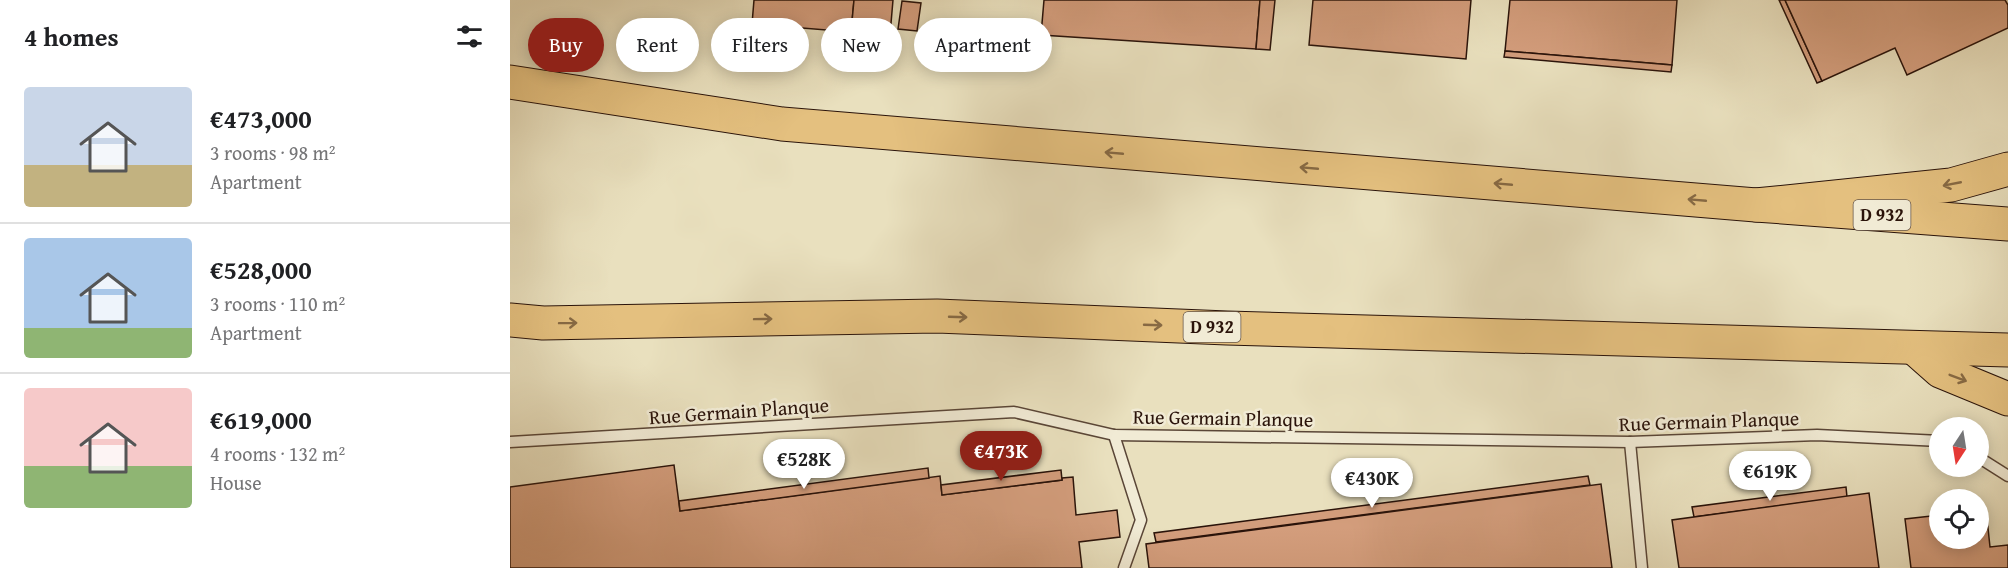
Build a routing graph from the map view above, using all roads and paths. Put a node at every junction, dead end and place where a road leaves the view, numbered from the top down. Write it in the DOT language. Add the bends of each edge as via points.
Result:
graph roads {
  1 [pos="510,82"];
  2 [pos="2008,168"];
  3 [pos="1756,205"];
  4 [pos="2008,224"];
  5 [pos="510,320"];
  6 [pos="1914,348"];
  7 [pos="2008,350"];
  8 [pos="2008,399"];
  9 [pos="1114,435"];
  10 [pos="1929,440"];
  11 [pos="510,442"];
  12 [pos="1629,442"];
  13 [pos="1989,464"];
  14 [pos="2008,476"];
  15 [pos="1124,568"];
  16 [pos="1642,568"];
  3 -- 1 [label="main road, D 932, one-way" via="782,124"];
  2 -- 3 [label="main road, one-way" via="1951,185"];
  3 -- 4 [label="main road, D 932"];
  5 -- 6 [label="main road, D 932, one-way" via="543,323 937,316"];
  6 -- 7 [label="main road, D 932"];
  6 -- 8 [label="main road, one-way" via="1940,371"];
  9 -- 11 [label="lane, Rue Germain Planque" via="1014,412"];
  9 -- 12 [label="lane, Rue Germain Planque"];
  9 -- 15 [label="lane" via="1141,520"];
  10 -- 12 [label="lane, Rue Germain Planque" via="1817,435"];
  12 -- 16 [label="lane"];
  13 -- 14 [label="lane"];
}
